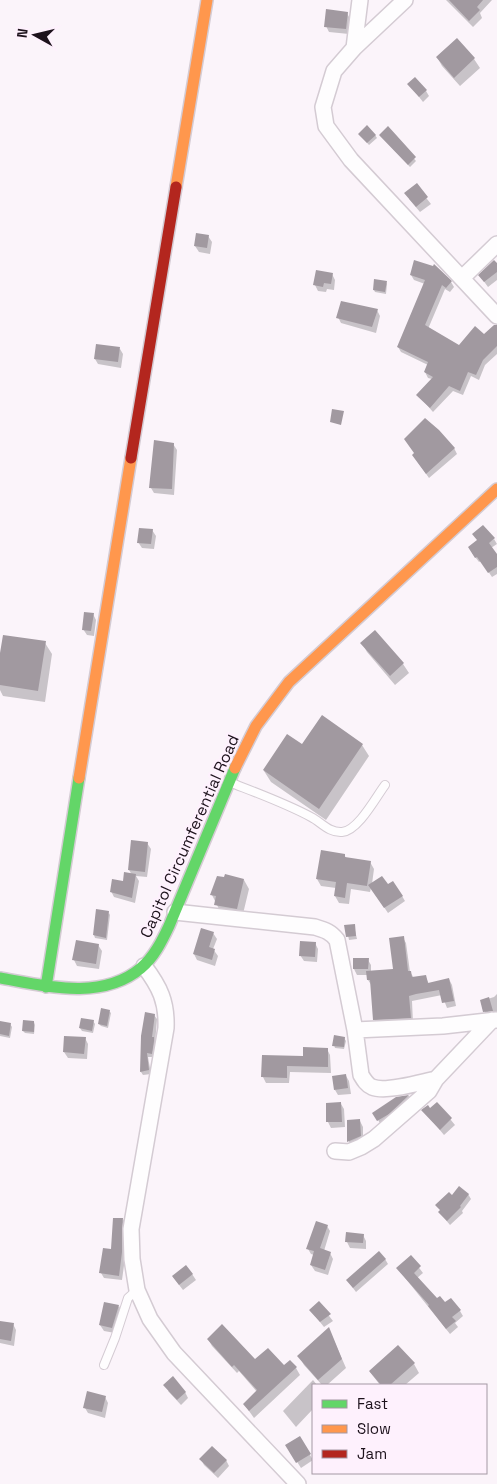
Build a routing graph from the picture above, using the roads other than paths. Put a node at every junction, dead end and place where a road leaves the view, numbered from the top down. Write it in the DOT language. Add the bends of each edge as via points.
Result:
graph roads {
  1 [pos="207,0"];
  2 [pos="360,0"];
  3 [pos="405,0"];
  4 [pos="354,48"];
  5 [pos="497,244"];
  6 [pos="462,278"];
  7 [pos="497,316"];
  8 [pos="497,489"];
  9 [pos="229,782"];
  10 [pos="385,785"];
  11 [pos="176,912"];
  12 [pos="144,966"];
  13 [pos="0,978"];
  14 [pos="46,986"];
  15 [pos="494,1020"];
  16 [pos="355,1030"];
  17 [pos="436,1079"];
  18 [pos="335,1151"];
  19 [pos="137,1290"];
  20 [pos="104,1365"];
  21 [pos="298,1484"];
  1 -- 14 [label="street"];
  2 -- 4 [label="street"];
  3 -- 4 [label="street"];
  4 -- 6 [label="street" via="334,71 323,107 326,126 351,160"];
  5 -- 6 [label="street"];
  6 -- 7 [label="street"];
  8 -- 9 [label="street, Capitol Circumferential Road" via="289,682 262,717"];
  9 -- 10 [label="lane" via="296,808 326,828 342,832 360,821"];
  9 -- 11 [label="street, Capitol Circumferential Road"];
  11 -- 12 [label="street, Capitol Circumferential Road"];
  11 -- 16 [label="street" via="315,927 333,934 337,940"];
  12 -- 14 [label="street, Capitol Circumferential Road" via="122,979 98,987 71,989"];
  12 -- 19 [label="street" via="160,990 166,1028 131,1229"];
  13 -- 14 [label="street, Capitol Circumferential Road"];
  15 -- 16 [label="street"];
  15 -- 17 [label="street"];
  16 -- 17 [label="street" via="361,1075 372,1087"];
  17 -- 18 [label="street" via="429,1091 374,1139 349,1152"];
  19 -- 20 [label="lane" via="128,1298"];
  19 -- 21 [label="street" via="150,1319 174,1353"];
}
